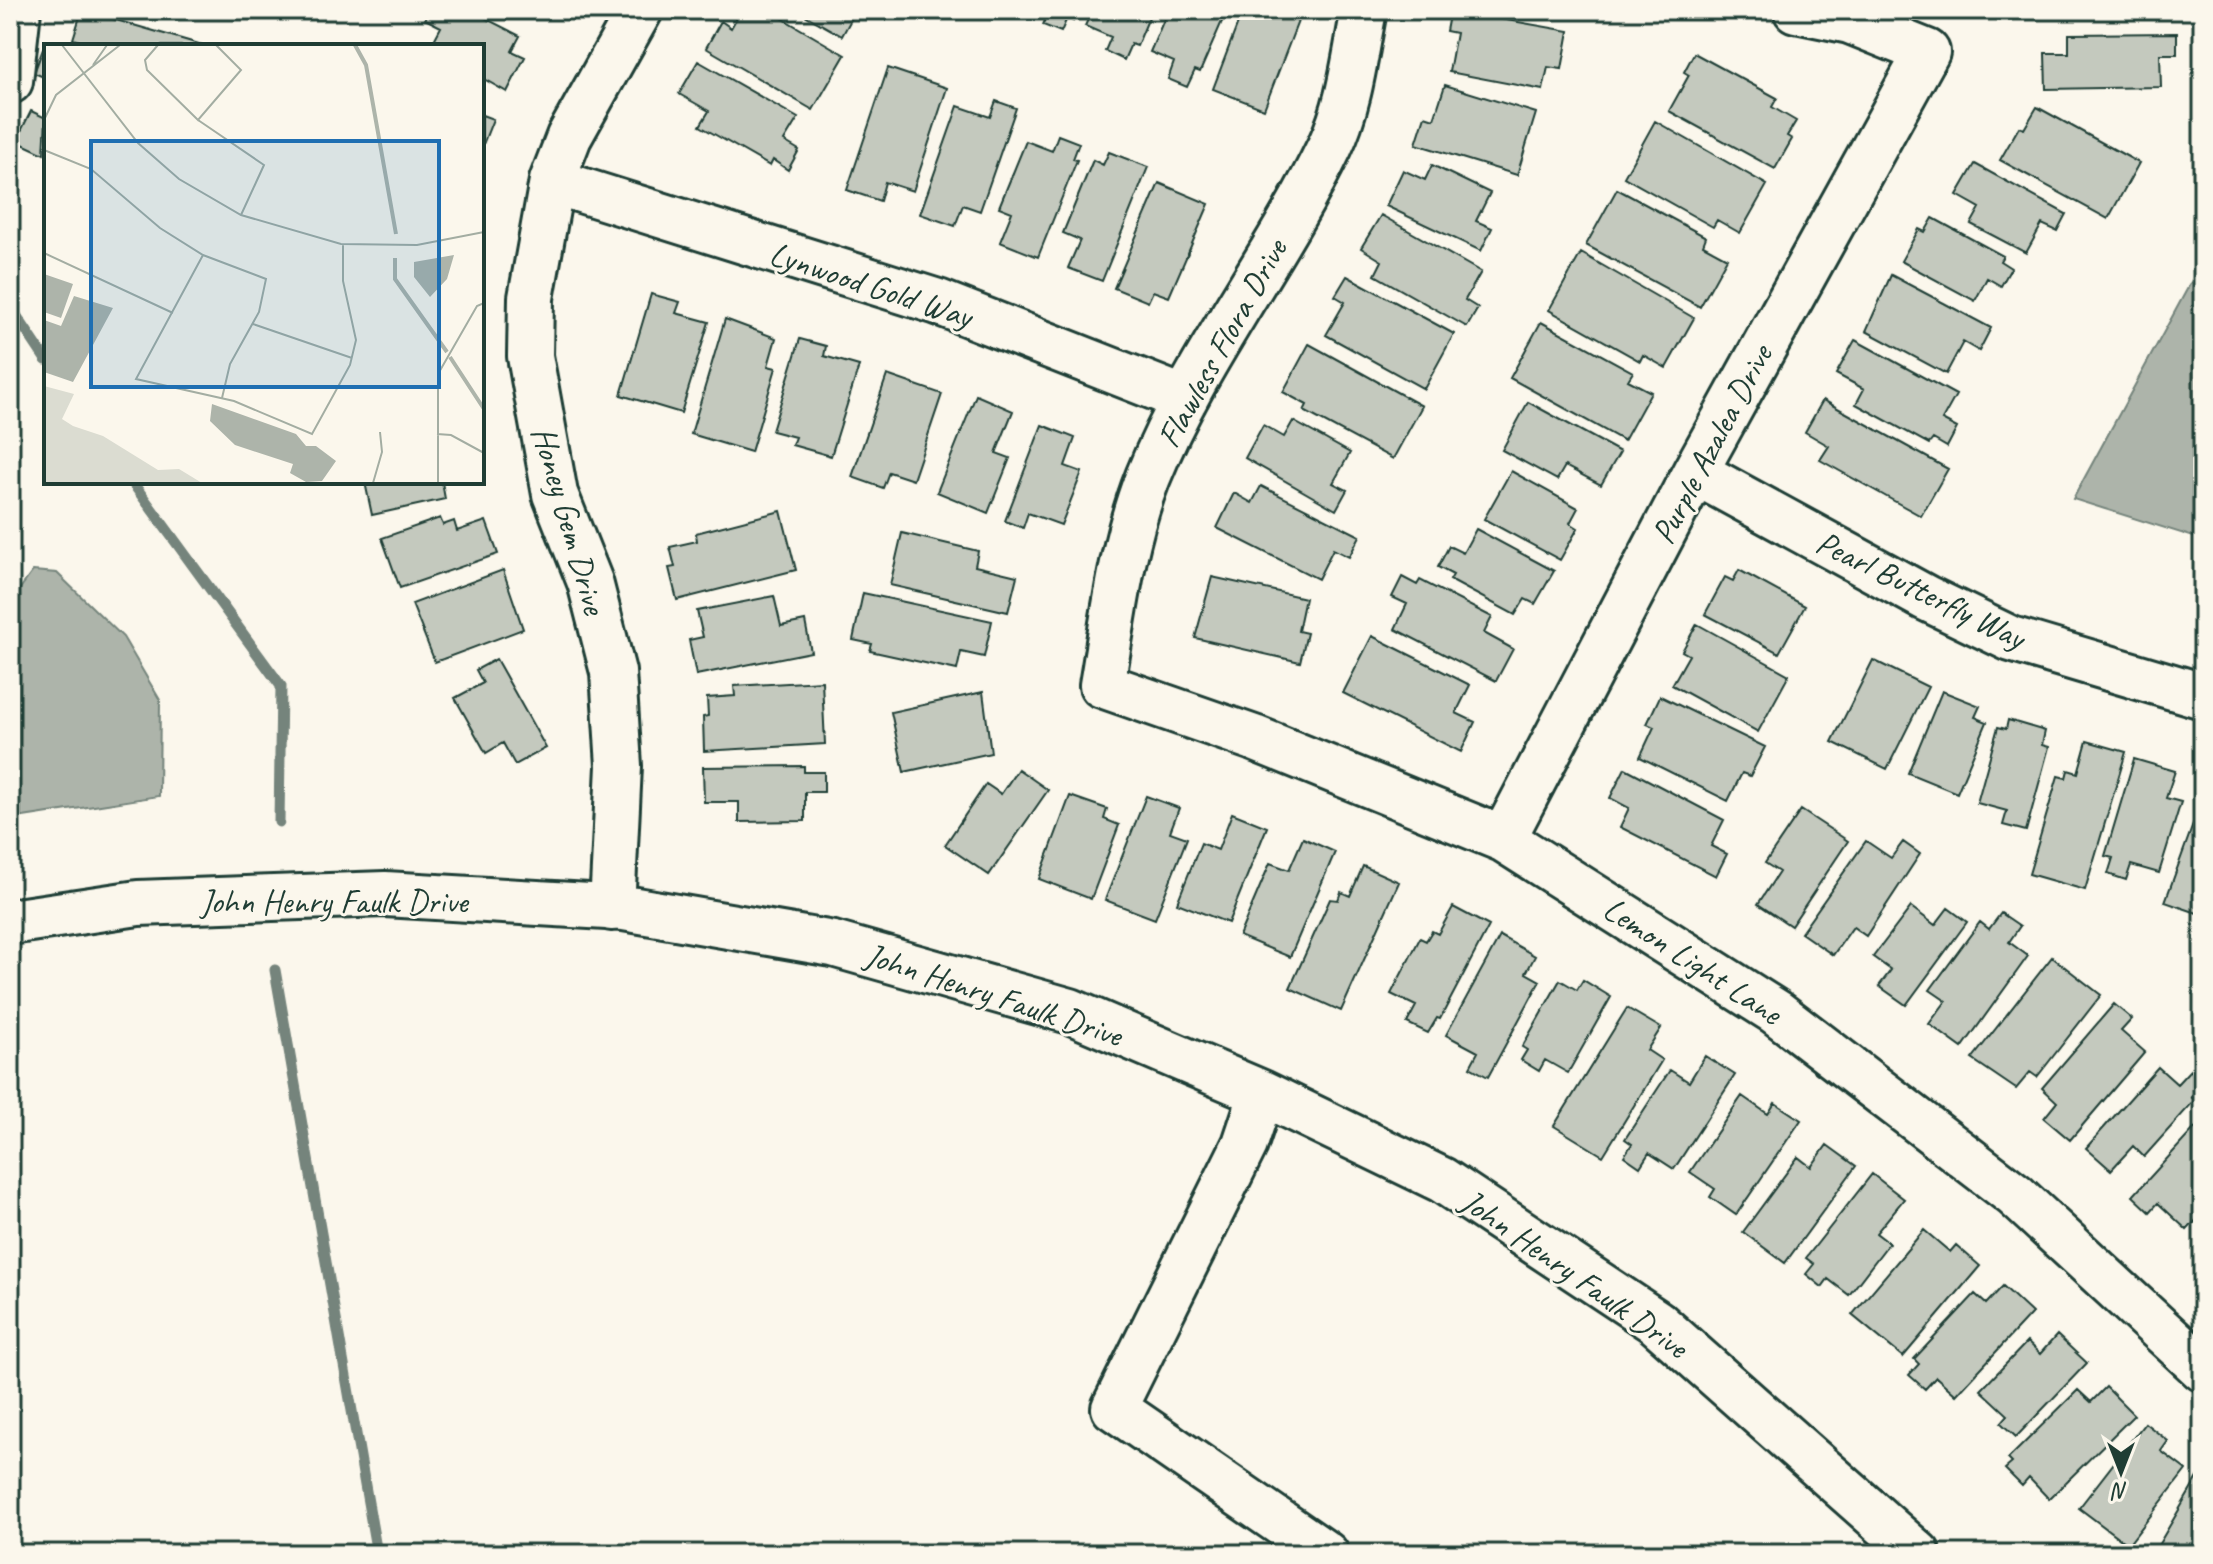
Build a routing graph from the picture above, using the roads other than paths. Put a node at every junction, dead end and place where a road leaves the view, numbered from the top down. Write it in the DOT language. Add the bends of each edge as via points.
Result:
graph roads {
  1 [pos="18,10"];
  2 [pos="640,10"];
  3 [pos="1364,10"];
  4 [pos="1796,10"];
  5 [pos="10,81"];
  6 [pos="552,181"];
  7 [pos="1185,399"];
  8 [pos="1695,472"];
  9 [pos="1102,685"];
  10 [pos="2203,696"];
  11 [pos="1503,839"];
  12 [pos="612,908"];
  13 [pos="10,922"];
  14 [pos="1262,1093"];
  15 [pos="2203,1369"];
  16 [pos="1326,1554"];
  17 [pos="1918,1554"];
  1 -- 5 [label="street"];
  2 -- 6 [label="street, Honey Gem Drive" via="569,137"];
  3 -- 7 [label="street, Flawless Flora Drive" via="1347,96 1331,144"];
  4 -- 8 [label="street, Purple Azalea Drive" via="1850,21 1927,52"];
  6 -- 7 [label="street, Lynwood Gold Way" via="938,302"];
  6 -- 12 [label="street, Honey Gem Drive" via="531,298 530,356 555,494 590,582 613,672 619,766"];
  7 -- 9 [label="street, Flawless Flora Drive" via="1148,477 1125,552"];
  8 -- 10 [label="street, Pearl Butterfly Way" via="2011,639"];
  8 -- 11 [label="street, Purple Azalea Drive"];
  9 -- 11 [label="street, Lemon Light Lane" via="1254,738"];
  11 -- 15 [label="street, Lemon Light Lane" via="1776,1012 2015,1195"];
  12 -- 13 [label="street, John Henry Faulk Drive" via="385,894 138,903"];
  12 -- 14 [label="street, John Henry Faulk Drive" via="863,952 1070,1011"];
  14 -- 16 [label="street" via="1245,1144 1114,1408"];
  14 -- 17 [label="street, John Henry Faulk Drive" via="1442,1180 1656,1322"];
}
